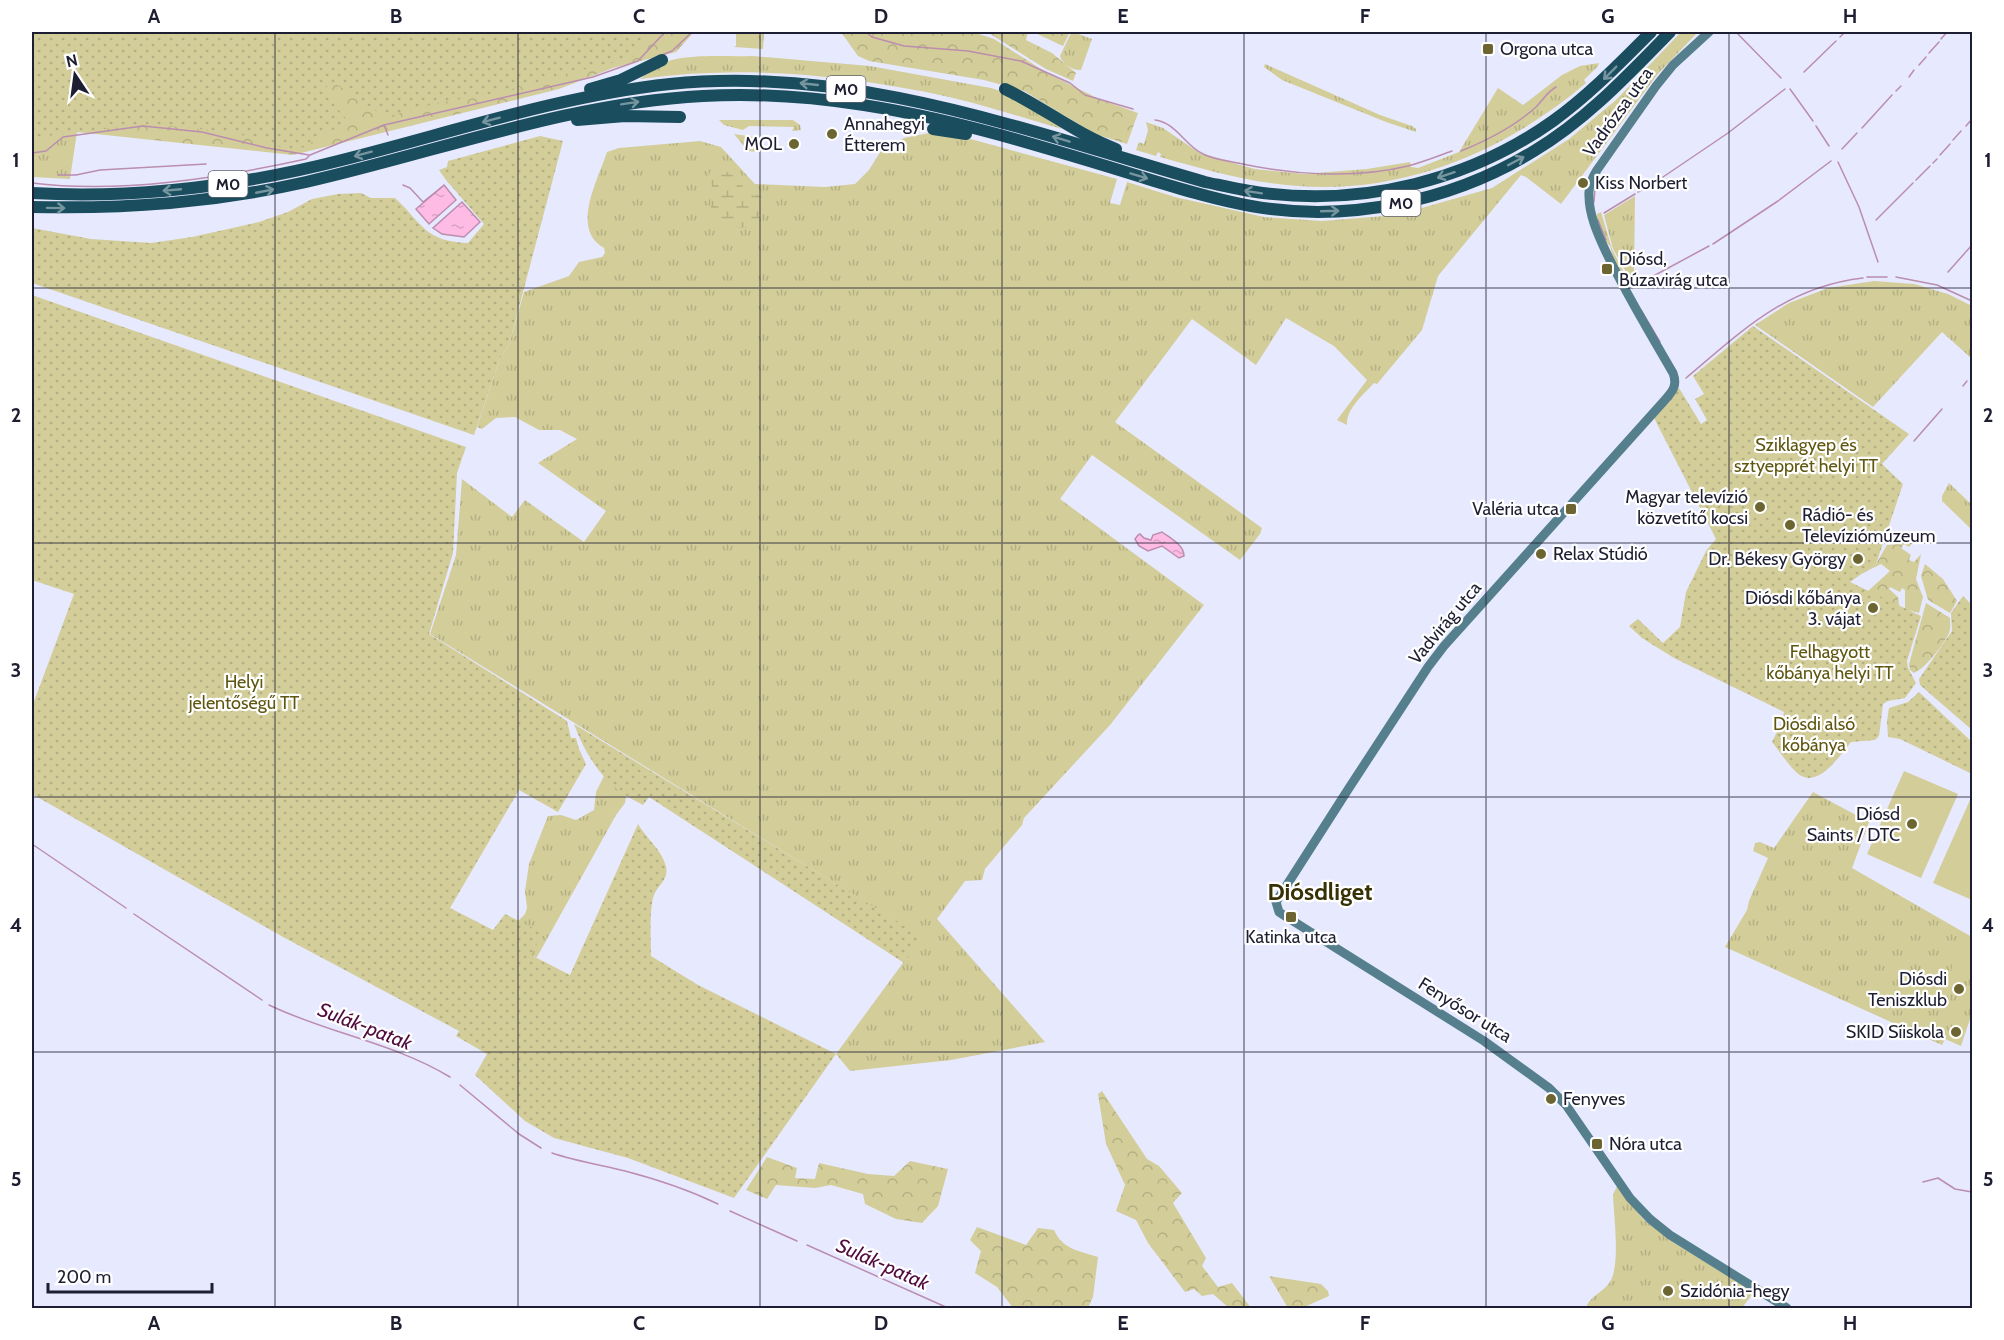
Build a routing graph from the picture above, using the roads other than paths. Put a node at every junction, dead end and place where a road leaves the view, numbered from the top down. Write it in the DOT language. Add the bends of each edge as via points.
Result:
graph roads {
  1 [pos="1651,32"];
  2 [pos="1670,32"];
  3 [pos="1709,32"];
  4 [pos="662,60"];
  5 [pos="1005,89"];
  6 [pos="548,105"];
  7 [pos="680,117"];
  8 [pos="531,124"];
  9 [pos="933,129"];
  10 [pos="1015,139"];
  11 [pos="1137,162"];
  12 [pos="32,193"];
  13 [pos="32,207"];
  14 [pos="1675,386"];
  15 [pos="1277,907"];
  16 [pos="1787,1308"];
  1 -- 11 [label="highway, M0, one-way" via="1602,81 1533,134 1479,163 1410,186 1335,196 1276,195 1205,182"];
  10 -- 2 [label="highway, M0, one-way" via="1203,196 1246,205 1315,212 1387,206 1459,187 1532,153 1612,91"];
  3 -- 14 [label="street, Vadrózsa utca" via="1656,86 1597,170 1589,191 1590,210 1602,244 1673,373"];
  4 -- 6 [label="highway" via="621,80 563,96"];
  5 -- 11 [label="highway"];
  11 -- 6 [label="highway, M0, one-way" via="963,111 798,83 680,83"];
  6 -- 12 [label="highway, M0, one-way" via="342,160 237,182 146,193"];
  7 -- 8 [label="highway" via="606,117"];
  8 -- 10 [label="highway, M0, one-way" via="652,100 754,95 874,106"];
  13 -- 8 [label="highway, M0, one-way" via="126,207 235,196 347,172"];
  9 -- 10 [label="highway" via="993,140"];
  14 -- 15 [label="street, Vadvirág utca" via="1433,660 1278,898"];
  15 -- 16 [label="street, Fenyősor utca" via="1294,923 1484,1041 1549,1089 1574,1115 1630,1198 1664,1231"];
}
